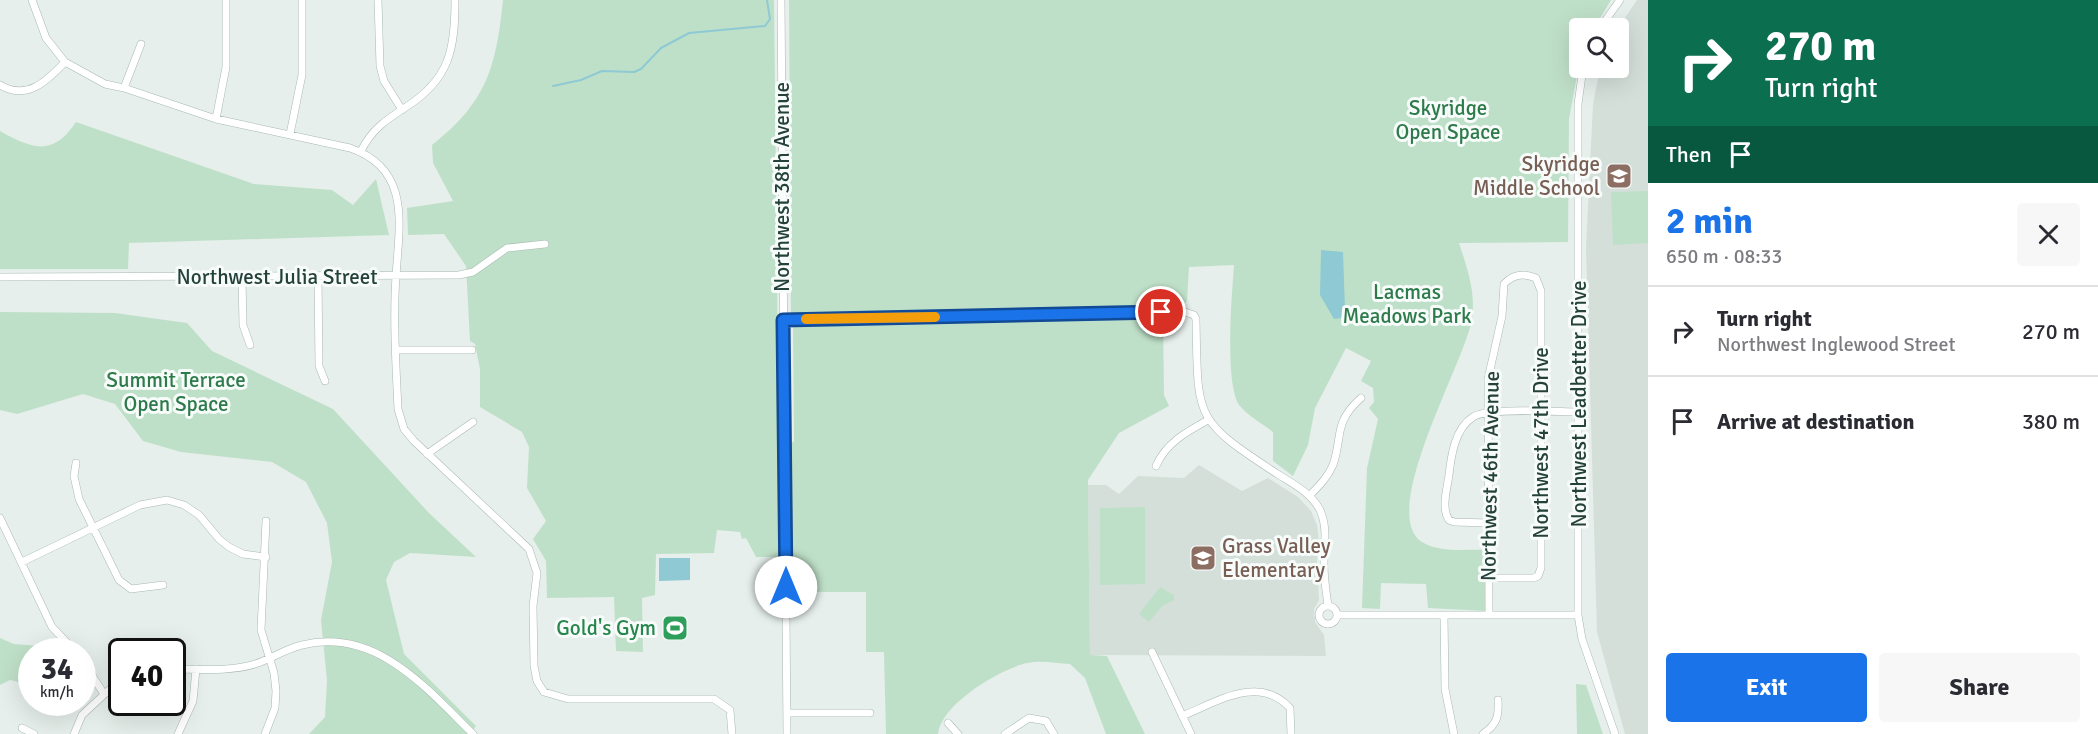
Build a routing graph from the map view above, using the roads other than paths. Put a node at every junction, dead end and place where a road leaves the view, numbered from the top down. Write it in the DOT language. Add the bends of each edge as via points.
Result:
graph roads {
  1 [pos="32,0"];
  2 [pos="226,0"];
  3 [pos="302,0"];
  4 [pos="378,0"];
  5 [pos="455,0"];
  6 [pos="782,0"];
  7 [pos="1620,0"];
  8 [pos="1607,18"];
  9 [pos="141,45"];
  10 [pos="65,63"];
  11 [pos="1582,78"];
  12 [pos="0,85"];
  13 [pos="124,88"];
  14 [pos="402,110"];
  15 [pos="216,119"];
  16 [pos="290,134"];
  17 [pos="361,152"];
  18 [pos="545,244"];
  19 [pos="1519,275"];
  20 [pos="396,276"];
  21 [pos="0,277"];
  22 [pos="242,277"];
  23 [pos="318,277"];
  24 [pos="783,320"];
  25 [pos="250,345"];
  26 [pos="471,350"];
  27 [pos="396,351"];
  28 [pos="325,381"];
  29 [pos="1360,398"];
  30 [pos="1488,412"];
  31 [pos="1540,412"];
  32 [pos="1578,412"];
  33 [pos="1208,420"];
  34 [pos="473,422"];
  35 [pos="427,454"];
  36 [pos="76,463"];
  37 [pos="1156,466"];
  38 [pos="1310,495"];
  39 [pos="0,518"];
  40 [pos="266,521"];
  41 [pos="1488,523"];
  42 [pos="93,527"];
  43 [pos="266,557"];
  44 [pos="22,562"];
  45 [pos="1489,579"];
  46 [pos="163,585"];
  47 [pos="1328,605"];
  48 [pos="1338,615"];
  49 [pos="1444,615"];
  50 [pos="1489,615"];
  51 [pos="1578,615"];
  52 [pos="63,638"];
  53 [pos="1152,652"];
  54 [pos="269,659"];
  55 [pos="186,669"];
  56 [pos="196,669"];
  57 [pos="96,681"];
  58 [pos="108,690"];
  59 [pos="104,693"];
  60 [pos="1498,700"];
  61 [pos="787,713"];
  62 [pos="870,713"];
  63 [pos="1182,716"];
  64 [pos="948,723"];
  65 [pos="22,728"];
  66 [pos="34,734"];
  67 [pos="74,734"];
  68 [pos="178,734"];
  69 [pos="264,734"];
  70 [pos="473,734"];
  71 [pos="732,734"];
  72 [pos="787,734"];
  73 [pos="958,734"];
  74 [pos="1005,734"];
  75 [pos="1054,734"];
  76 [pos="1191,734"];
  77 [pos="1291,734"];
  78 [pos="1454,734"];
  79 [pos="1483,734"];
  80 [pos="1615,734"];
  1 -- 10 [label="street" via="46,38"];
  2 -- 15 [label="street" via="226,67"];
  3 -- 16 [label="street" via="302,75"];
  4 -- 14 [label="street" via="380,66 384,81"];
  5 -- 14 [label="street" via="452,51 444,70 432,88"];
  6 -- 24 [label="street, Northwest 38th Avenue"];
  7 -- 8 [label="street"];
  9 -- 13 [label="street"];
  10 -- 12 [label="street" via="48,80 26,91"];
  10 -- 13 [label="street" via="105,84"];
  11 -- 32 [label="street, Northwest Leadbetter Drive" via="1578,104"];
  13 -- 15 [label="street"];
  14 -- 17 [label="street" via="378,125"];
  15 -- 16 [label="street"];
  16 -- 17 [label="street"];
  17 -- 20 [label="street" via="389,178 399,203 401,234"];
  18 -- 20 [label="street, Northwest Julia Street" via="507,248 473,272"];
  19 -- 30 [label="street, Northwest 46th Avenue" via="1504,284 1502,316 1488,379"];
  19 -- 31 [label="street, Northwest 47th Drive" via="1536,278 1541,291"];
  20 -- 23 [label="street, Northwest Julia Street"];
  20 -- 27 [label="street"];
  21 -- 22 [label="street, Northwest Julia Street"];
  22 -- 23 [label="street, Northwest Julia Street"];
  22 -- 25 [label="street" via="243,325"];
  23 -- 28 [label="street" via="319,366"];
  24 -- 33 [label="street" via="1182,311 1194,315 1197,387"];
  24 -- 61 [label="street, Northwest 38th Avenue"];
  26 -- 27 [label="street"];
  27 -- 35 [label="street" via="398,409 404,429"];
  29 -- 38 [label="street" via="1339,427 1329,473"];
  30 -- 31 [label="street"];
  30 -- 41 [label="street, Northwest 46th Avenue"];
  30 -- 41 [label="street" via="1472,417 1454,444 1445,509 1454,522"];
  31 -- 32 [label="street"];
  31 -- 45 [label="street, Northwest 47th Drive" via="1541,568 1538,576"];
  32 -- 51 [label="street, Northwest Leadbetter Drive"];
  33 -- 37 [label="street" via="1184,433 1162,453"];
  33 -- 38 [label="street" via="1231,444"];
  34 -- 35 [label="street"];
  35 -- 71 [label="street" via="520,538 535,560 538,587 534,606 534,666 544,692 568,699 714,699 726,705 732,717"];
  36 -- 42 [label="street" via="76,490"];
  38 -- 47 [label="street" via="1325,524"];
  39 -- 44 [label="street"];
  40 -- 43 [label="street"];
  41 -- 45 [label="street, Northwest 46th Avenue"];
  42 -- 43 [label="street" via="140,505 167,500 199,515 229,547 243,554"];
  42 -- 44 [label="street"];
  42 -- 46 [label="street" via="123,584 131,589"];
  43 -- 54 [label="street" via="261,630"];
  44 -- 52 [label="street" via="52,627"];
  45 -- 50 [label="street, Northwest 46th Avenue"];
  47 -- 48 [label="street"];
  47 -- 48 [label="street" via="1319,612 1321,621 1332,623"];
  48 -- 49 [label="street"];
  49 -- 50 [label="street"];
  49 -- 78 [label="street" via="1447,710"];
  50 -- 51 [label="street"];
  51 -- 80 [label="street, Northwest Leadbetter Drive" via="1582,639"];
  53 -- 63 [label="street"];
  54 -- 56 [label="street" via="229,668"];
  54 -- 69 [label="street" via="274,673 275,708"];
  54 -- 70 [label="street" via="302,645 323,642 367,648 407,671"];
  55 -- 56 [label="street"];
  56 -- 68 [label="street" via="193,701"];
  57 -- 59 [label="street"];
  58 -- 59 [label="street"];
  59 -- 67 [label="street" via="82,715"];
  60 -- 79 [label="street" via="1499,717"];
  61 -- 62 [label="street"];
  61 -- 72 [label="street, Northwest 38th Avenue"];
  63 -- 76 [label="street"];
  63 -- 77 [label="street" via="1232,695 1259,690 1272,693 1290,708"];
  64 -- 73 [label="street"];
  65 -- 66 [label="street"];
  74 -- 75 [label="street" via="1029,718 1046,721"];
}
